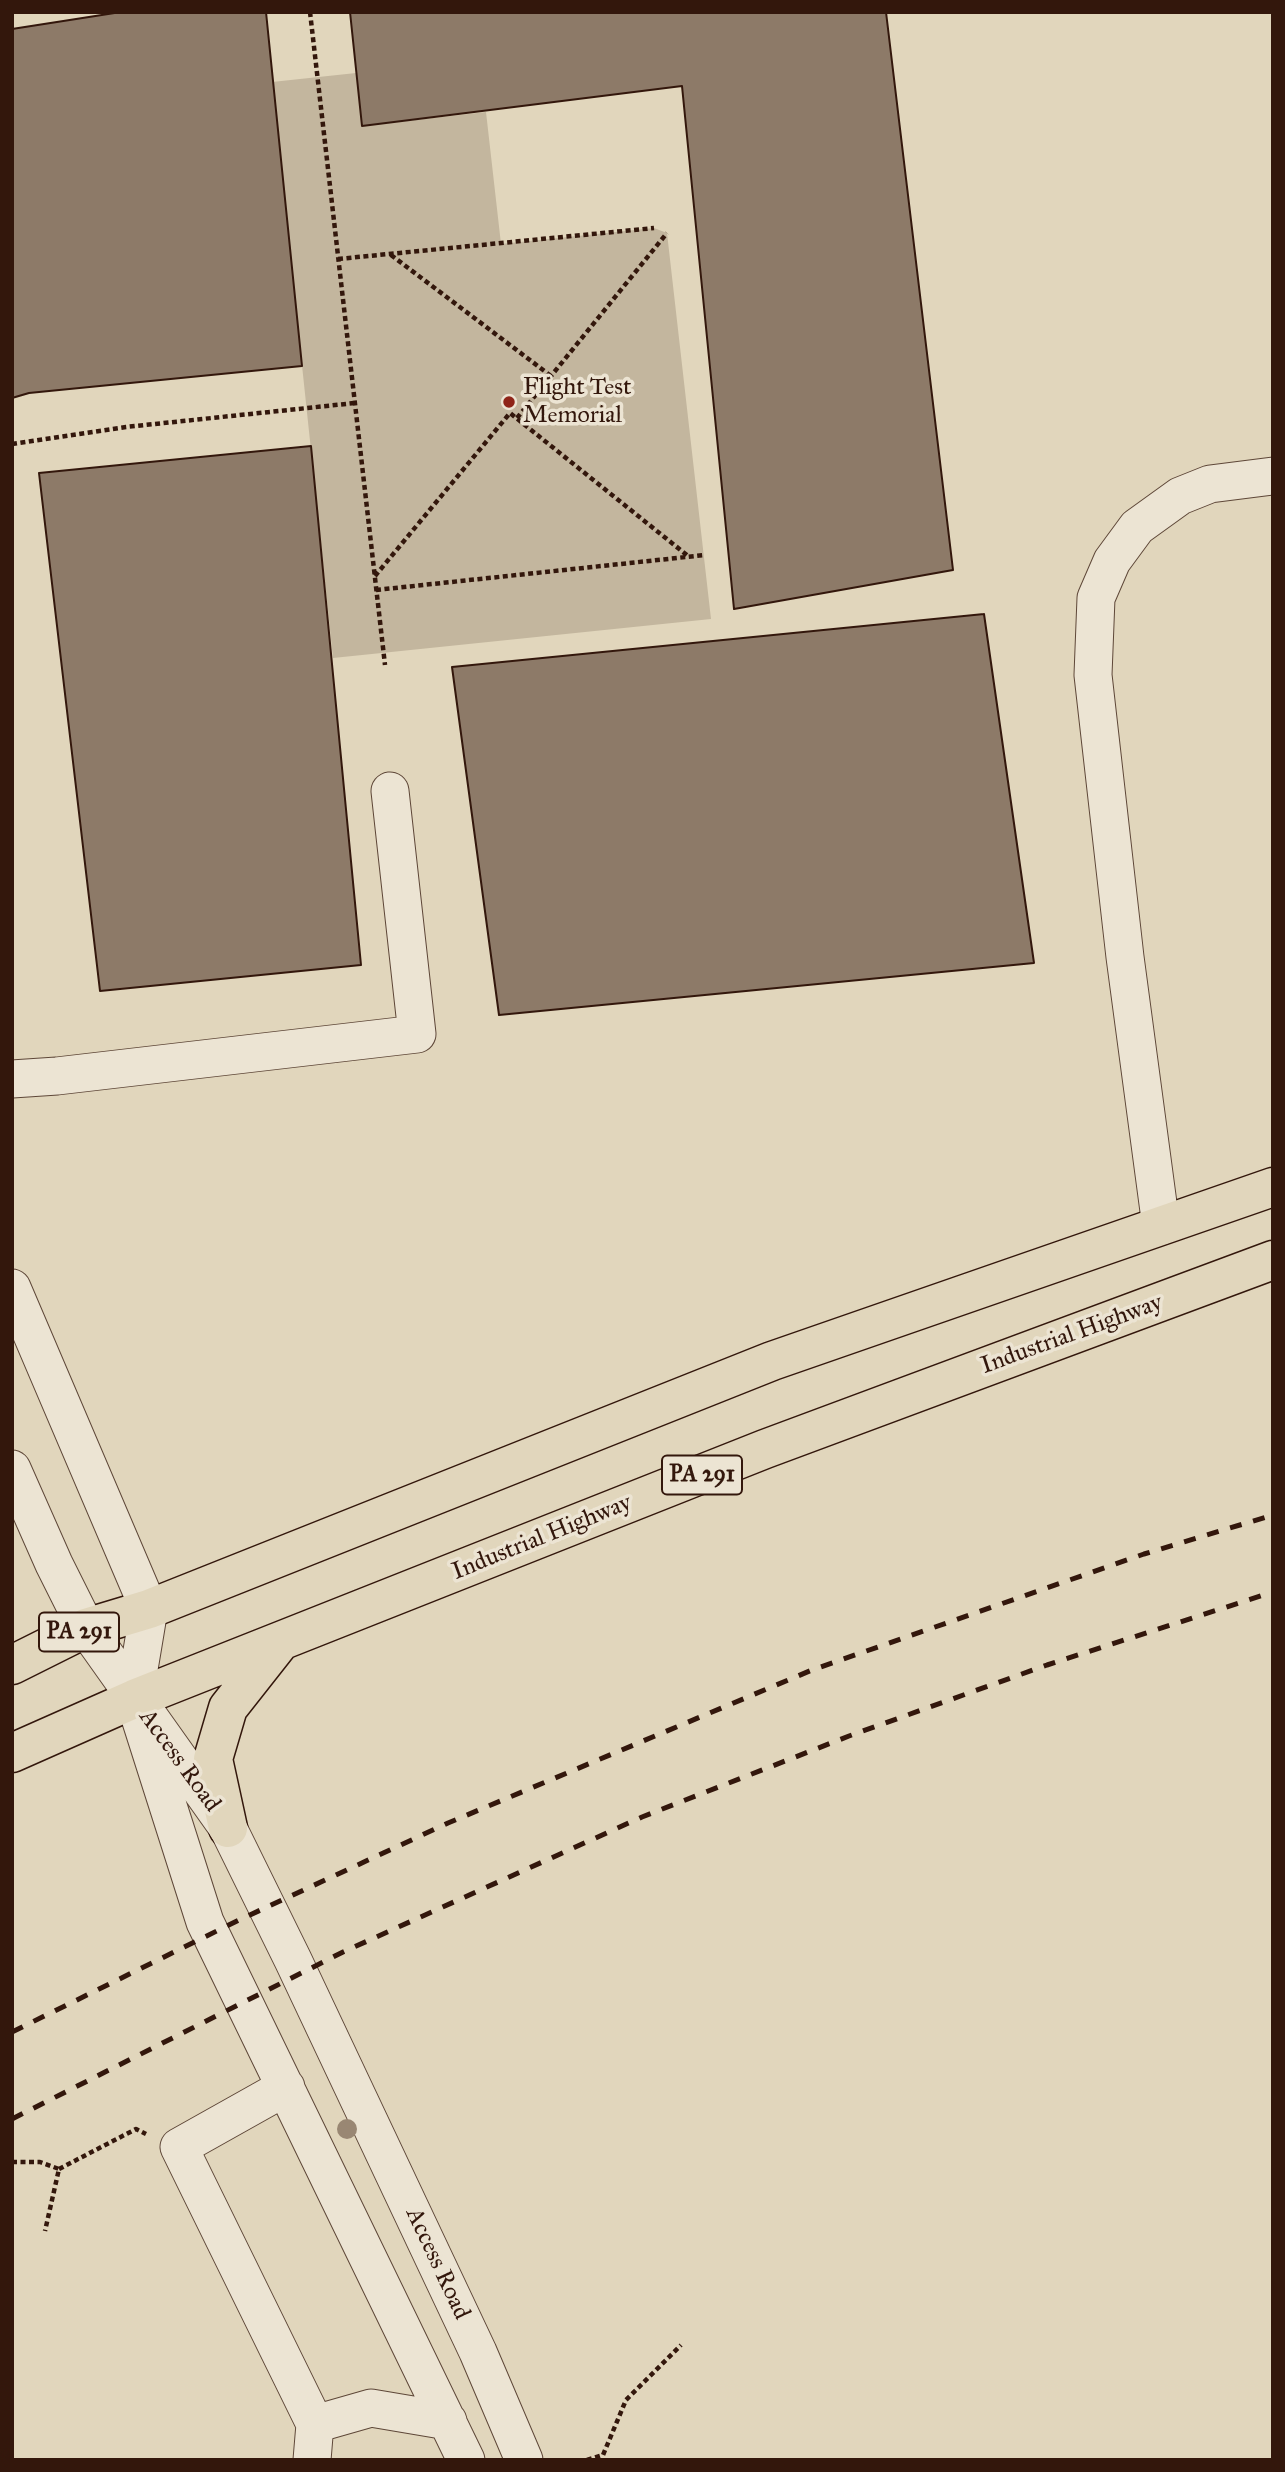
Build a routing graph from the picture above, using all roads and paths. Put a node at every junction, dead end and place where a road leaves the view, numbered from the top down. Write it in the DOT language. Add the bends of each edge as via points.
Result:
graph roads {
  1 [pos="310,12"];
  2 [pos="654,228"];
  3 [pos="667,233"];
  4 [pos="391,254"];
  5 [pos="338,260"];
  6 [pos="551,376"];
  7 [pos="355,403"];
  8 [pos="517,418"];
  9 [pos="12,444"];
  10 [pos="1273,476"];
  11 [pos="705,555"];
  12 [pos="688,556"];
  13 [pos="375,577"];
  14 [pos="376,590"];
  15 [pos="385,665"];
  16 [pos="390,791"];
  17 [pos="12,1079"];
  18 [pos="1273,1187"];
  19 [pos="1161,1226"];
  20 [pos="1273,1260"];
  21 [pos="12,1288"];
  22 [pos="12,1469"];
  23 [pos="149,1609"];
  24 [pos="86,1628"];
  25 [pos="280,1641"];
  26 [pos="12,1665"];
  27 [pos="134,1699"];
  28 [pos="12,1753"];
  29 [pos="228,1828"];
  30 [pos="286,2087"];
  31 [pos="179,2147"];
  32 [pos="12,2162"];
  33 [pos="58,2169"];
  34 [pos="45,2231"];
  35 [pos="681,2345"];
  36 [pos="481,2359"];
  37 [pos="429,2382"];
  38 [pos="448,2421"];
  39 [pos="314,2442"];
  40 [pos="466,2460"];
  41 [pos="524,2460"];
  42 [pos="587,2460"];
  1 -- 5 [label="path"];
  2 -- 4 [label="path"];
  3 -- 6 [label="path"];
  4 -- 5 [label="path"];
  4 -- 6 [label="path"];
  5 -- 7 [label="path"];
  6 -- 8 [label="path"];
  7 -- 9 [label="path"];
  7 -- 13 [label="path"];
  8 -- 12 [label="path"];
  8 -- 13 [label="path" via="510,413"];
  10 -- 19 [label="lane" via="1210,484 1180,496 1137,527 1112,561 1096,598 1093,675"];
  11 -- 12 [label="path"];
  12 -- 14 [label="path"];
  13 -- 14 [label="path"];
  14 -- 15 [label="path"];
  16 -- 17 [label="lane" via="417,1034"];
  18 -- 19 [label="main road, PA 291"];
  19 -- 23 [label="main road, PA 291" via="772,1361"];
  20 -- 25 [label="main road, Industrial Highway / PA 291" via="765,1450"];
  21 -- 23 [label="lane"];
  22 -- 24 [label="lane"];
  23 -- 24 [label="main road, PA 291"];
  23 -- 27 [label="lane"];
  24 -- 26 [label="main road, PA 291"];
  24 -- 27 [label="lane"];
  25 -- 27 [label="main road, Industrial Highway / PA 291"];
  25 -- 29 [label="main road" via="228,1708 213,1759"];
  27 -- 28 [label="main road, Industrial Highway / PA 291"];
  27 -- 29 [label="lane, Access Road"];
  27 -- 30 [label="lane, Access Road" via="205,1922"];
  29 -- 36 [label="lane, Access Road"];
  30 -- 31 [label="lane"];
  30 -- 37 [label="lane, Access Road"];
  31 -- 33 [label="path" via="136,2129"];
  31 -- 39 [label="lane"];
  32 -- 33 [label="path" via="40,2162"];
  33 -- 34 [label="path"];
  35 -- 42 [label="path" via="626,2400 603,2455"];
  36 -- 37 [label="lane"];
  36 -- 41 [label="lane, Access Road"];
  37 -- 38 [label="lane, Access Road"];
  38 -- 39 [label="lane" via="371,2409"];
  38 -- 40 [label="lane, Access Road"];
}
